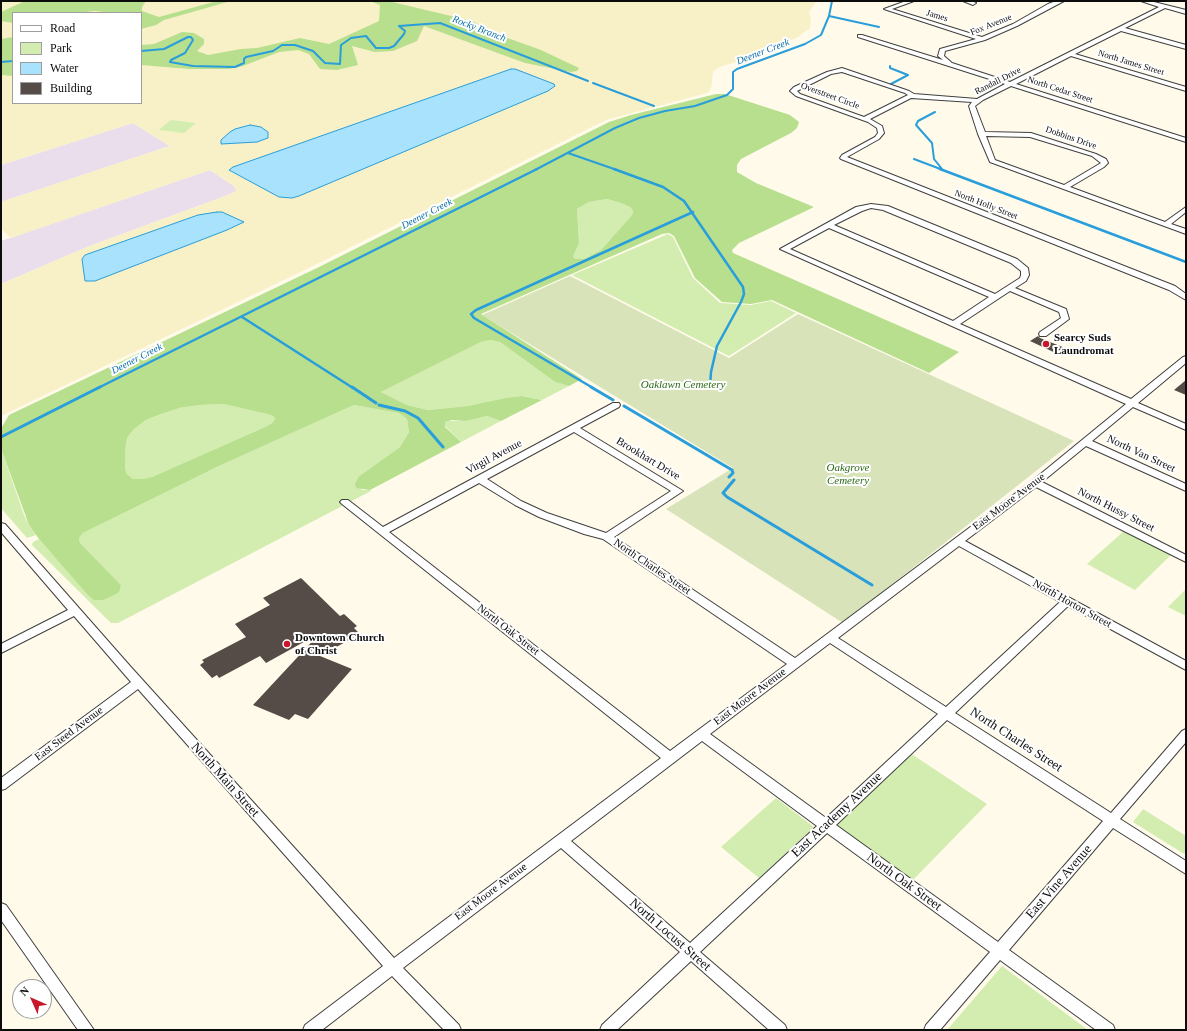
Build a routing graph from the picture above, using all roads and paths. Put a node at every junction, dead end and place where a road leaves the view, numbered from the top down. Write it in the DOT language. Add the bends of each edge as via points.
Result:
graph roads {
  1 [pos="911,1"];
  2 [pos="966,1"];
  3 [pos="1061,1"];
  4 [pos="1144,1"];
  5 [pos="973,3"];
  6 [pos="1165,6"];
  7 [pos="1186,12"];
  8 [pos="1121,29"];
  9 [pos="860,36"];
  10 [pos="983,39"];
  11 [pos="1186,47"];
  12 [pos="942,50"];
  13 [pos="909,52"];
  14 [pos="1070,54"];
  15 [pos="951,65"];
  16 [pos="1010,84"];
  17 [pos="1186,89"];
  18 [pos="910,96"];
  19 [pos="978,101"];
  20 [pos="865,119"];
  21 [pos="981,134"];
  22 [pos="1186,140"];
  23 [pos="1064,188"];
  24 [pos="1186,209"];
  25 [pos="828,225"];
  26 [pos="1165,225"];
  27 [pos="1186,232"];
  28 [pos="1009,288"];
  29 [pos="995,297"];
  30 [pos="1186,298"];
  31 [pos="954,324"];
  32 [pos="1044,334"];
  33 [pos="1186,359"];
  34 [pos="1132,403"];
  35 [pos="616,405"];
  36 [pos="1186,427"];
  37 [pos="574,428"];
  38 [pos="1086,442"];
  39 [pos="480,479"];
  40 [pos="1035,483"];
  41 [pos="1186,488"];
  42 [pos="345,502"];
  43 [pos="1,526"];
  44 [pos="383,531"];
  45 [pos="607,537"];
  46 [pos="958,541"];
  47 [pos="1186,559"];
  48 [pos="1067,601"];
  49 [pos="75,611"];
  50 [pos="830,638"];
  51 [pos="1,649"];
  52 [pos="795,664"];
  53 [pos="1186,666"];
  54 [pos="138,682"];
  55 [pos="946,713"];
  56 [pos="701,734"];
  57 [pos="1186,734"];
  58 [pos="670,758"];
  59 [pos="1,785"];
  60 [pos="1112,820"];
  61 [pos="826,825"];
  62 [pos="561,840"];
  63 [pos="1186,868"];
  64 [pos="1,909"];
  65 [pos="999,951"];
  66 [pos="690,952"];
  67 [pos="393,967"];
  68 [pos="86,1030"];
  69 [pos="310,1030"];
  70 [pos="454,1030"];
  71 [pos="607,1030"];
  72 [pos="780,1030"];
  73 [pos="931,1030"];
  74 [pos="1108,1030"];
  1 -- 10 [label="street, James" via="887,10"];
  2 -- 5 [label="street"];
  3 -- 10 [label="street, Fox Avenue"];
  4 -- 6 [label="street"];
  6 -- 7 [label="street"];
  6 -- 8 [label="street, Randall Drive"];
  8 -- 11 [label="street"];
  8 -- 14 [label="street, Randall Drive"];
  9 -- 13 [label="street, North Cedar Street"];
  10 -- 12 [label="street, Fox Avenue"];
  12 -- 13 [label="street, Fox Avenue"];
  12 -- 15 [label="street" via="941,56"];
  13 -- 15 [label="street, North Cedar Street"];
  14 -- 16 [label="street, Randall Drive"];
  14 -- 17 [label="street, North James Street"];
  15 -- 16 [label="street, North Cedar Street"];
  16 -- 19 [label="street, Randall Drive"];
  16 -- 22 [label="street, North Cedar Street"];
  18 -- 19 [label="street, Overstreet Circle"];
  18 -- 20 [label="street"];
  18 -- 20 [label="street, Overstreet Circle" via="907,92 842,70 829,72 793,91"];
  19 -- 21 [label="street, Randall Drive" via="972,106"];
  20 -- 30 [label="street, North Holly Street" via="880,127 881,133 877,138 844,156 844,159 1172,288"];
  21 -- 23 [label="street, Randall Drive" via="992,161"];
  21 -- 23 [label="street, Dobbins Drive" via="1031,135 1104,160 1102,166"];
  23 -- 26 [label="street, Randall Drive"];
  24 -- 26 [label="street"];
  25 -- 28 [label="street" via="859,209 871,206 885,208 1014,261 1025,270 1025,274 1023,279"];
  25 -- 29 [label="street"];
  25 -- 31 [label="street" via="784,249"];
  26 -- 27 [label="street, Randall Drive"];
  28 -- 29 [label="street"];
  28 -- 32 [label="street" via="1063,311 1065,318"];
  29 -- 31 [label="street"];
  31 -- 34 [label="street"];
  33 -- 34 [label="street, East Moore Avenue"];
  34 -- 36 [label="street"];
  34 -- 38 [label="street, East Moore Avenue"];
  35 -- 37 [label="street, Virgil Avenue"];
  37 -- 39 [label="street, Virgil Avenue"];
  37 -- 45 [label="street, Brookhart Drive" via="678,491"];
  38 -- 40 [label="street, East Moore Avenue"];
  38 -- 41 [label="street, North Van Street"];
  39 -- 44 [label="street, Virgil Avenue"];
  39 -- 45 [label="street, North Charles Street" via="543,516"];
  40 -- 46 [label="street, East Moore Avenue"];
  40 -- 47 [label="street, North Hussy Street"];
  42 -- 44 [label="street, North Oak Street"];
  43 -- 49 [label="street, North Main Street"];
  44 -- 58 [label="street, North Oak Street"];
  45 -- 52 [label="street, North Charles Street"];
  46 -- 48 [label="street, North Horton Street"];
  46 -- 50 [label="street, East Moore Avenue"];
  48 -- 53 [label="street, North Horton Street"];
  48 -- 55 [label="street, East Academy Avenue"];
  49 -- 51 [label="street"];
  49 -- 54 [label="street, North Main Street"];
  50 -- 52 [label="street, East Moore Avenue"];
  50 -- 55 [label="street, North Charles Street"];
  52 -- 56 [label="street, East Moore Avenue"];
  54 -- 59 [label="street, East Steed Avenue"];
  54 -- 67 [label="street, North Main Street"];
  55 -- 60 [label="street, North Charles Street"];
  55 -- 61 [label="street, East Academy Avenue"];
  56 -- 58 [label="street, East Moore Avenue"];
  56 -- 61 [label="street, North Oak Street"];
  57 -- 60 [label="street, East Vine Avenue"];
  58 -- 62 [label="street, East Moore Avenue"];
  60 -- 63 [label="street, North Charles Street"];
  60 -- 65 [label="street, East Vine Avenue"];
  61 -- 65 [label="street, North Oak Street"];
  61 -- 66 [label="street, East Academy Avenue"];
  62 -- 66 [label="street, North Locust Street"];
  62 -- 67 [label="street, East Moore Avenue"];
  64 -- 68 [label="street"];
  65 -- 73 [label="street, East Vine Avenue"];
  65 -- 74 [label="street, North Oak Street"];
  66 -- 71 [label="street, East Academy Avenue"];
  66 -- 72 [label="street, North Locust Street"];
  67 -- 69 [label="street, East Moore Avenue"];
  67 -- 70 [label="street, North Main Street"];
}
